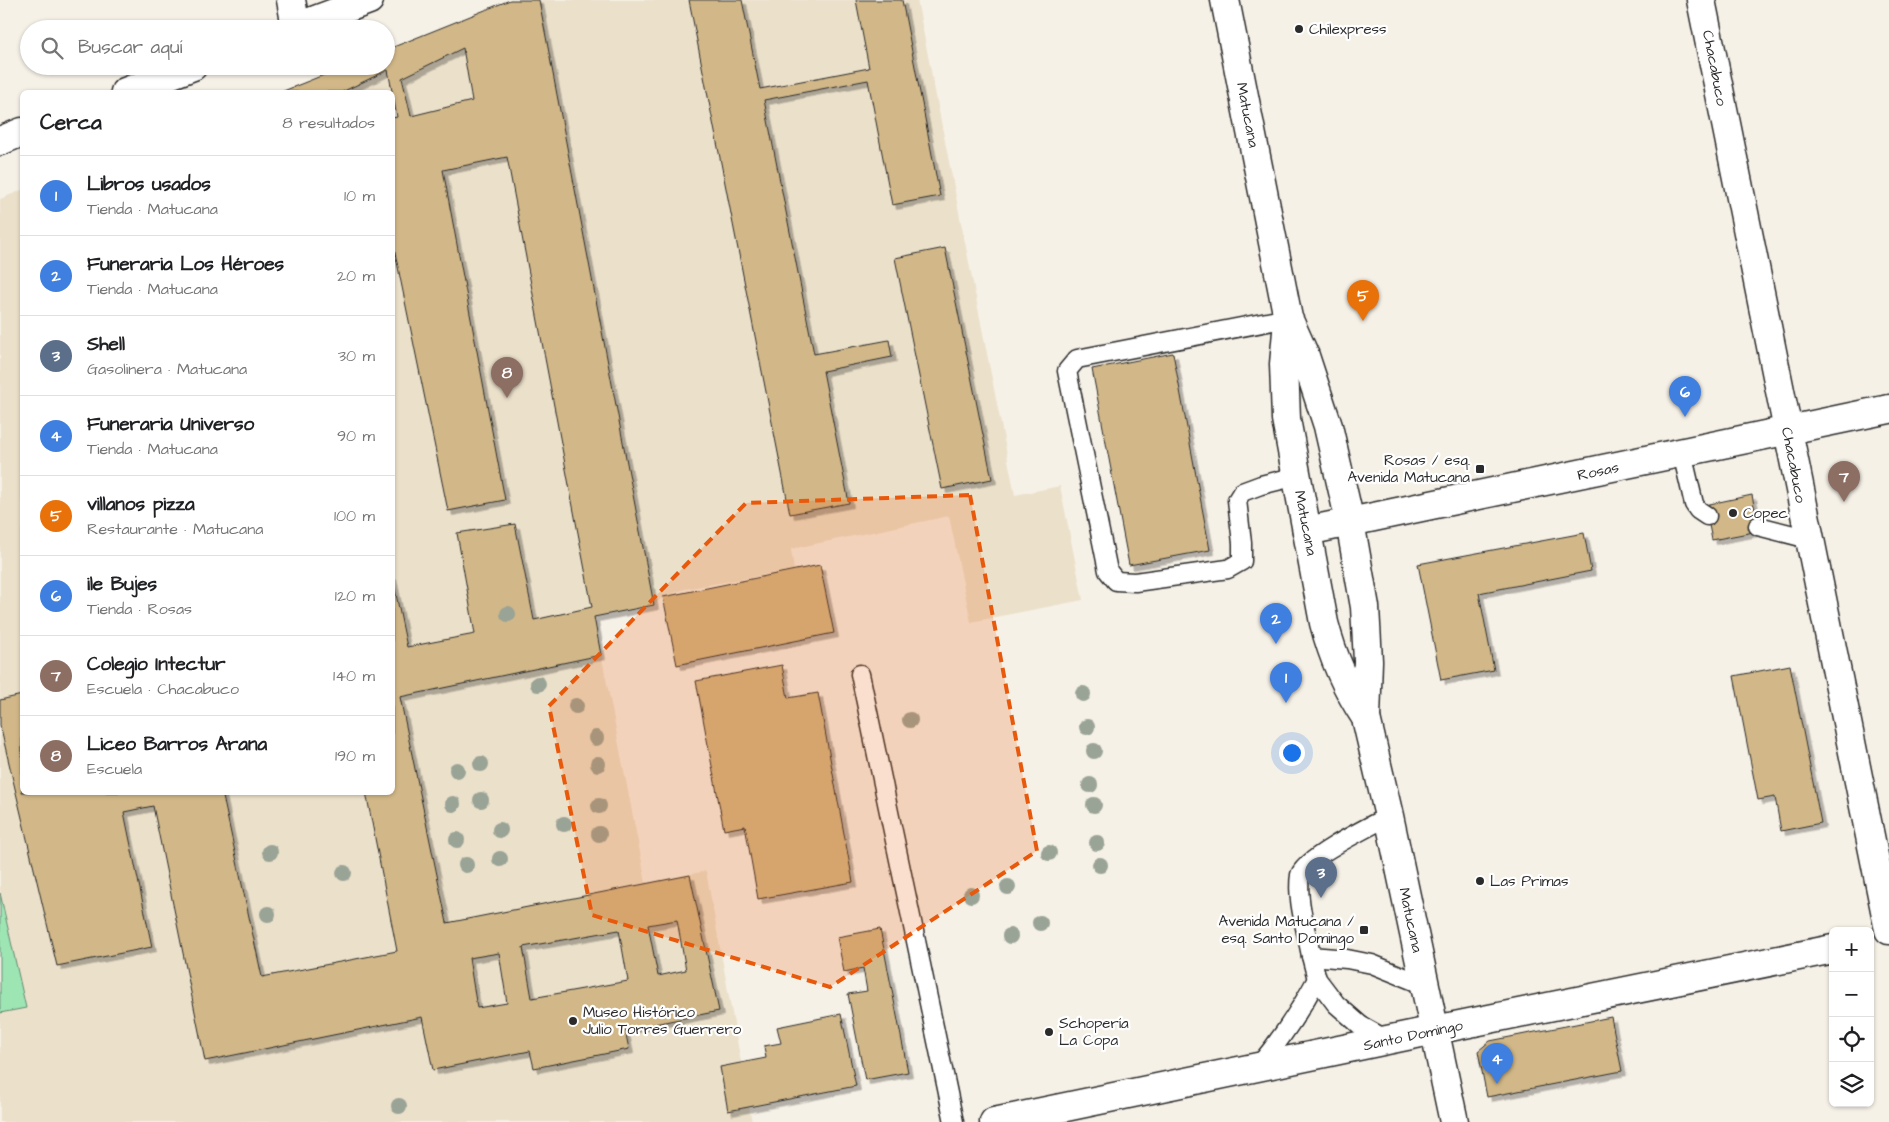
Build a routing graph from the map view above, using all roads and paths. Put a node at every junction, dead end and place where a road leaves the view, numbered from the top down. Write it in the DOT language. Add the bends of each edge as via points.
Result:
graph roads {
  1 [pos="291,0"];
  2 [pos="369,0"];
  3 [pos="1224,0"];
  4 [pos="1701,0"];
  5 [pos="292,20"];
  6 [pos="315,20"];
  7 [pos="169,75"];
  8 [pos="130,90"];
  9 [pos="20,133"];
  10 [pos="0,141"];
  11 [pos="1288,318"];
  12 [pos="1889,410"];
  13 [pos="1787,430"];
  14 [pos="1682,453"];
  15 [pos="1297,476"];
  16 [pos="1707,516"];
  17 [pos="1350,522"];
  18 [pos="1758,526"];
  19 [pos="1307,532"];
  20 [pos="1809,538"];
  21 [pos="860,674"];
  22 [pos="1366,718"];
  23 [pos="1389,816"];
  24 [pos="1889,930"];
  25 [pos="1889,937"];
  26 [pos="1874,941"];
  27 [pos="1829,950"];
  28 [pos="1311,956"];
  29 [pos="1317,979"];
  30 [pos="1424,985"];
  31 [pos="1435,1030"];
  32 [pos="1387,1040"];
  33 [pos="1258,1067"];
  34 [pos="954,1122"];
  35 [pos="994,1122"];
  36 [pos="1454,1122"];
  1 -- 5 [label="street"];
  2 -- 6 [label="street"];
  3 -- 11 [label="street, Matucana"];
  4 -- 13 [label="street, Chacabuco"];
  7 -- 8 [label="street"];
  9 -- 10 [label="street"];
  11 -- 15 [label="street, Matucana" via="1284,392"];
  11 -- 15 [label="lane" via="1077,359 1067,370 1108,570 1116,580 1135,582 1228,569 1242,561 1237,500 1242,492"];
  11 -- 17 [label="street, Matucana" via="1305,356 1328,426"];
  12 -- 13 [label="street, Rosas"];
  13 -- 14 [label="street, Rosas"];
  13 -- 20 [label="street, Chacabuco"];
  14 -- 16 [label="lane" via="1694,504"];
  14 -- 17 [label="street, Rosas"];
  15 -- 19 [label="street, Matucana"];
  17 -- 19 [label="street, Rosas"];
  17 -- 22 [label="street, Matucana" via="1365,607 1368,661"];
  18 -- 20 [label="lane"];
  19 -- 22 [label="street, Matucana" via="1330,648 1351,696"];
  20 -- 24 [label="street, Chacabuco"];
  21 -- 34 [label="lane"];
  22 -- 23 [label="street, Matucana"];
  23 -- 28 [label="lane" via="1313,859 1300,873 1300,895"];
  23 -- 30 [label="street, Matucana"];
  25 -- 26 [label="street"];
  27 -- 31 [label="street, Santo Domingo"];
  28 -- 29 [label="lane"];
  28 -- 30 [label="lane" via="1372,964"];
  29 -- 32 [label="lane" via="1336,1004 1360,1025"];
  29 -- 33 [label="lane" via="1295,1018"];
  30 -- 31 [label="street, Matucana"];
  31 -- 32 [label="street, Santo Domingo"];
  31 -- 36 [label="street, Matucana"];
  32 -- 33 [label="street, Santo Domingo"];
  33 -- 35 [label="street, Santo Domingo"];
}
